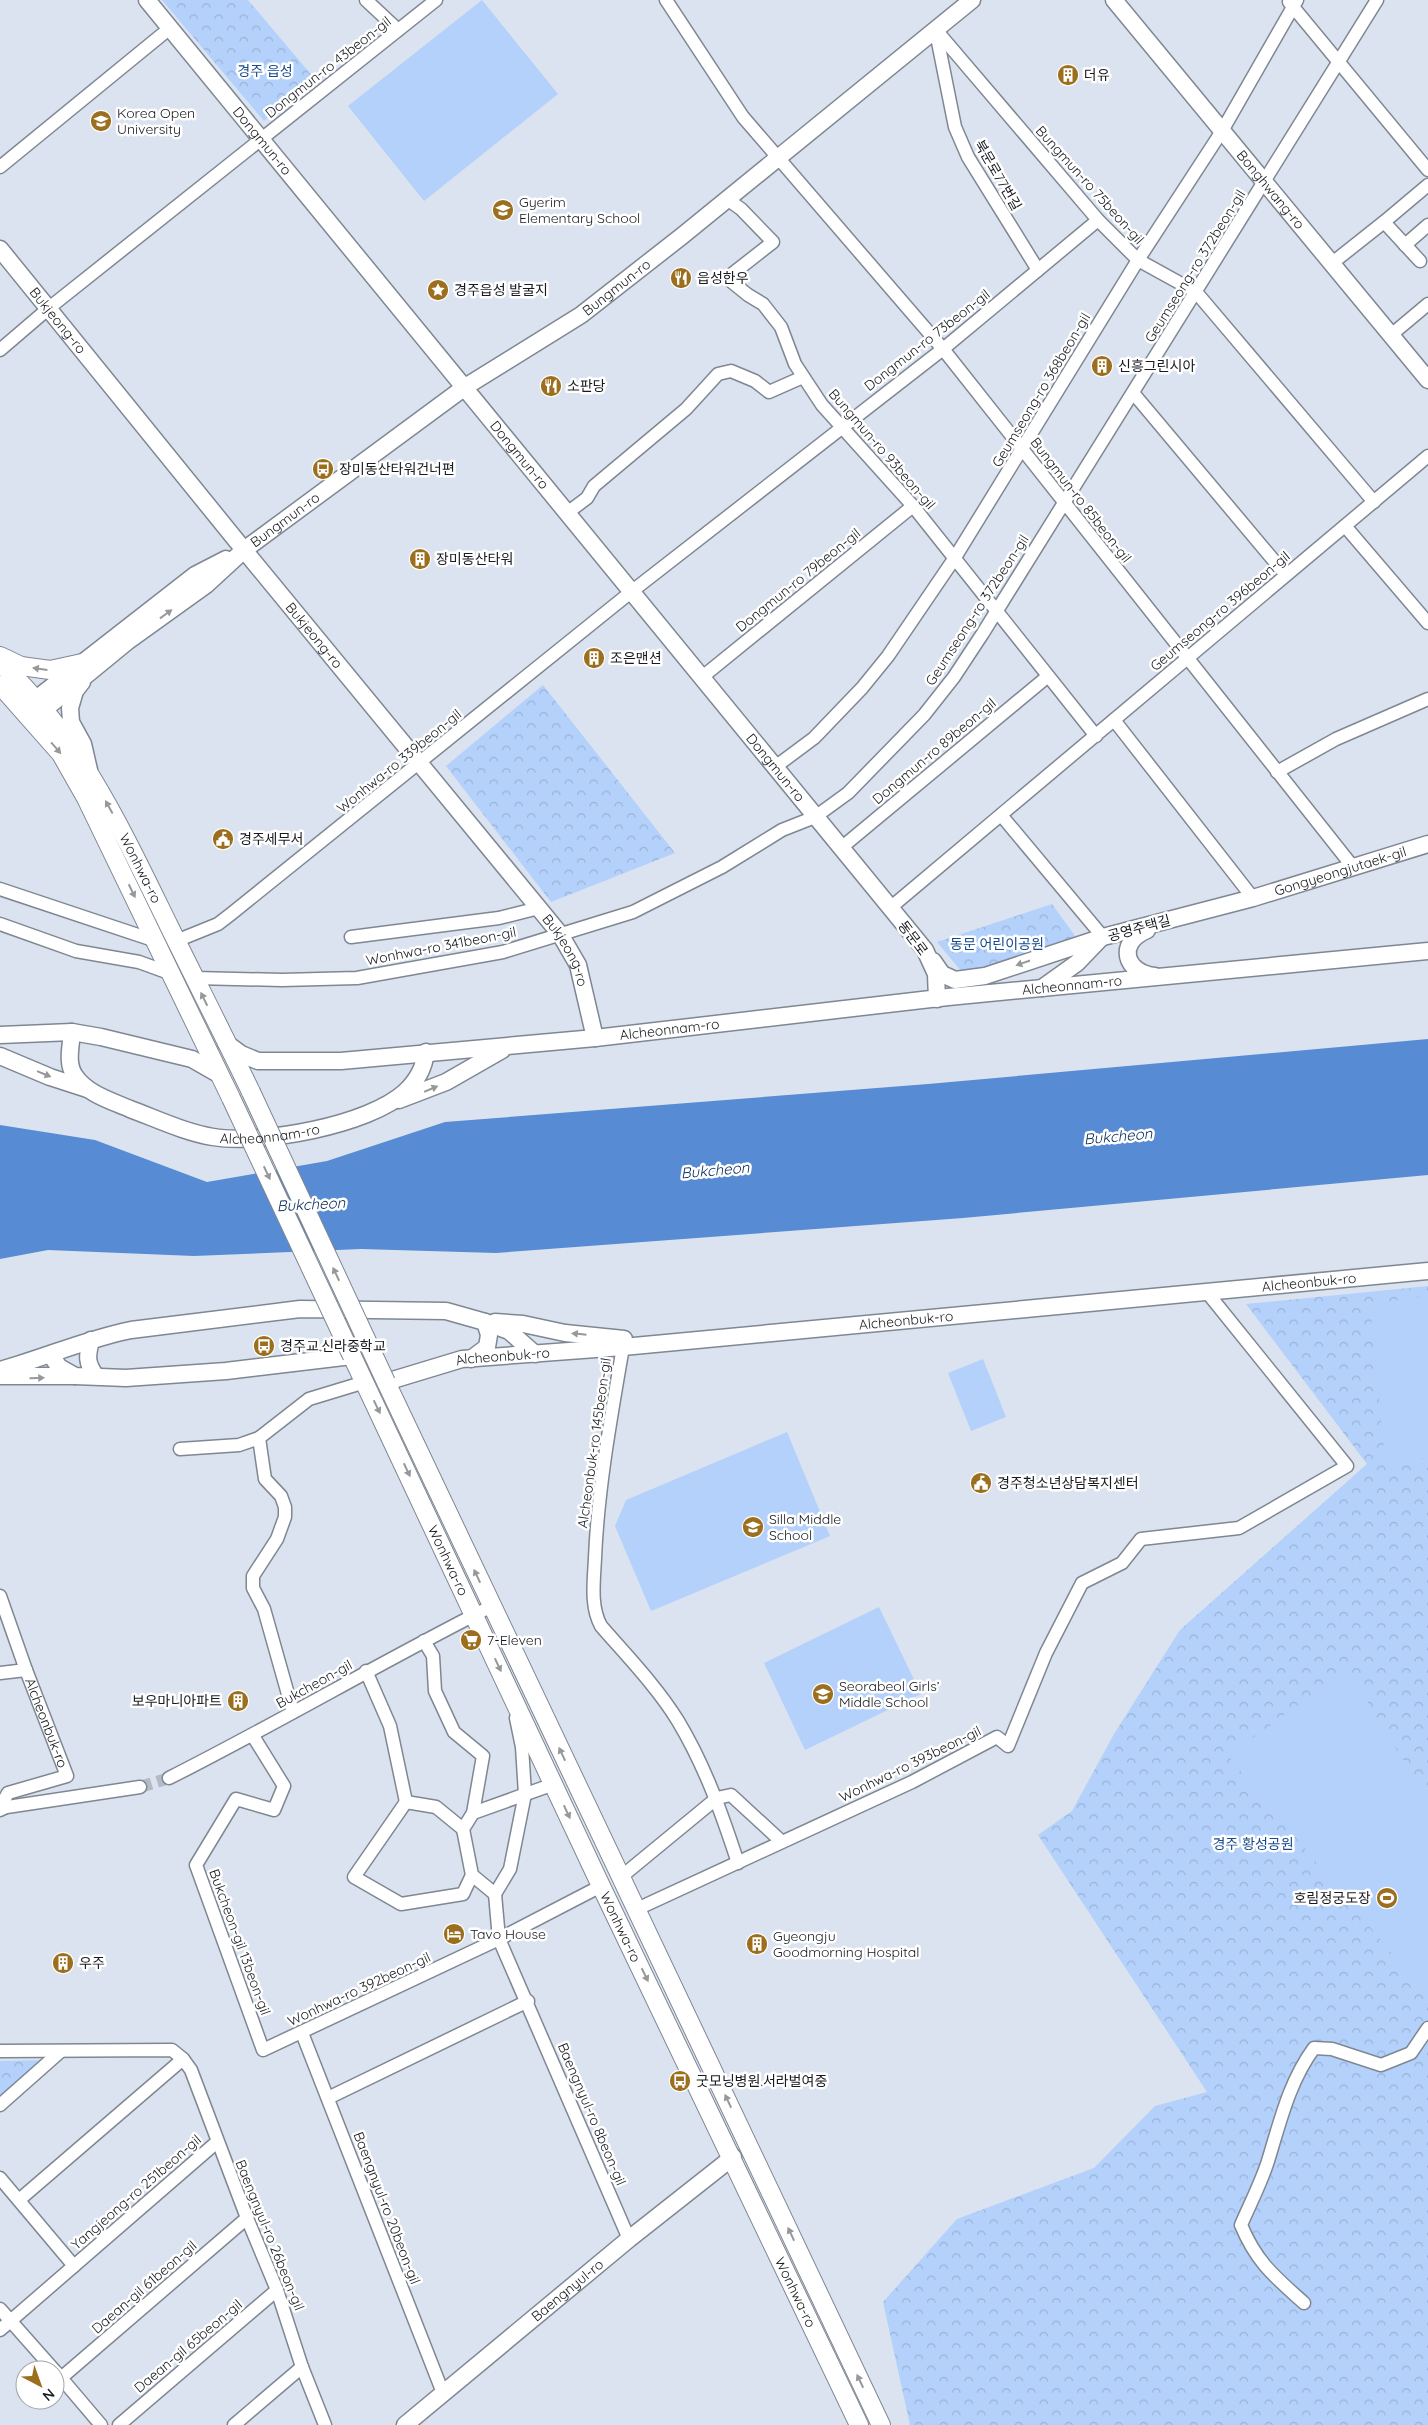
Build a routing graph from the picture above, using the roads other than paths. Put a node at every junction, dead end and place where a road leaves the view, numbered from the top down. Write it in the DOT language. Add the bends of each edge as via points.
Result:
graph roads {
  1 [pos="147,0"];
  2 [pos="366,0"];
  3 [pos="436,0"];
  4 [pos="666,0"];
  5 [pos="972,0"];
  6 [pos="1114,0"];
  7 [pos="1377,0"];
  8 [pos="1293,2"];
  9 [pos="170,28"];
  10 [pos="398,30"];
  11 [pos="936,30"];
  12 [pos="1339,62"];
  13 [pos="1222,131"];
  14 [pos="261,139"];
  15 [pos="777,158"];
  16 [pos="0,167"];
  17 [pos="1428,170"];
  18 [pos="1264,183"];
  19 [pos="1428,185"];
  20 [pos="727,200"];
  21 [pos="1098,220"];
  22 [pos="1384,222"];
  23 [pos="1428,225"];
  24 [pos="1405,245"];
  25 [pos="0,249"];
  26 [pos="1138,260"];
  27 [pos="1420,261"];
  28 [pos="1331,264"];
  29 [pos="1038,270"];
  30 [pos="1196,292"];
  31 [pos="1428,304"];
  32 [pos="49,308"];
  33 [pos="1390,335"];
  34 [pos="943,349"];
  35 [pos="0,350"];
  36 [pos="804,377"];
  37 [pos="1428,380"];
  38 [pos="465,387"];
  39 [pos="1134,394"];
  40 [pos="842,425"];
  41 [pos="1022,449"];
  42 [pos="1428,456"];
  43 [pos="1374,502"];
  44 [pos="1064,504"];
  45 [pos="913,506"];
  46 [pos="566,512"];
  47 [pos="1345,526"];
  48 [pos="244,550"];
  49 [pos="954,559"];
  50 [pos="1286,575"];
  51 [pos="631,592"];
  52 [pos="995,611"];
  53 [pos="1428,623"];
  54 [pos="0,656"];
  55 [pos="1187,659"];
  56 [pos="0,663"];
  57 [pos="85,668"];
  58 [pos="1047,677"];
  59 [pos="701,678"];
  60 [pos="0,685"];
  61 [pos="1428,699"];
  62 [pos="34,709"];
  63 [pos="1114,720"];
  64 [pos="1096,736"];
  65 [pos="421,763"];
  66 [pos="775,767"];
  67 [pos="1277,772"];
  68 [pos="90,775"];
  69 [pos="1001,815"];
  70 [pos="815,817"];
  71 [pos="1428,844"];
  72 [pos="841,848"];
  73 [pos="1353,867"];
  74 [pos="0,889"];
  75 [pos="1253,898"];
  76 [pos="539,908"];
  77 [pos="890,908"];
  78 [pos="1177,918"];
  79 [pos="0,924"];
  80 [pos="560,934"];
  81 [pos="351,937"];
  82 [pos="1103,937"];
  83 [pos="156,941"];
  84 [pos="176,941"];
  85 [pos="925,950"];
  86 [pos="1428,951"];
  87 [pos="172,974"];
  88 [pos="1162,977"];
  89 [pos="194,978"];
  90 [pos="1042,988"];
  91 [pos="937,999"];
  92 [pos="72,1032"];
  93 [pos="0,1035"];
  94 [pos="595,1038"];
  95 [pos="204,1040"];
  96 [pos="226,1043"];
  97 [pos="513,1045"];
  98 [pos="426,1052"];
  99 [pos="0,1056"];
  100 [pos="192,1059"];
  101 [pos="258,1061"];
  102 [pos="220,1075"];
  103 [pos="243,1075"];
  104 [pos="89,1090"];
  105 [pos="385,1105"];
  106 [pos="1428,1271"];
  107 [pos="1206,1291"];
  108 [pos="485,1322"];
  109 [pos="91,1340"];
  110 [pos="662,1343"];
  111 [pos="623,1346"];
  112 [pos="535,1354"];
  113 [pos="51,1355"];
  114 [pos="352,1356"];
  115 [pos="471,1359"];
  116 [pos="0,1370"];
  117 [pos="0,1376"];
  118 [pos="75,1376"];
  119 [pos="96,1376"];
  120 [pos="365,1382"];
  121 [pos="386,1382"];
  122 [pos="259,1438"];
  123 [pos="180,1449"];
  124 [pos="0,1596"];
  125 [pos="492,1606"];
  126 [pos="474,1615"];
  127 [pos="424,1641"];
  128 [pos="26,1670"];
  129 [pos="366,1671"];
  130 [pos="0,1673"];
  131 [pos="512,1694"];
  132 [pos="293,1712"];
  133 [pos="253,1736"];
  134 [pos="169,1778"];
  135 [pos="554,1784"];
  136 [pos="140,1787"];
  137 [pos="525,1794"];
  138 [pos="717,1798"];
  139 [pos="406,1802"];
  140 [pos="2,1809"];
  141 [pos="473,1813"];
  142 [pos="462,1829"];
  143 [pos="781,1841"];
  144 [pos="738,1863"];
  145 [pos="472,1874"];
  146 [pos="621,1877"];
  147 [pos="601,1886"];
  148 [pos="495,1894"];
  149 [pos="637,1909"];
  150 [pos="499,1939"];
  151 [pos="528,2001"];
  152 [pos="1428,2028"];
  153 [pos="302,2033"];
  154 [pos="263,2050"];
  155 [pos="0,2051"];
  156 [pos="61,2051"];
  157 [pos="183,2059"];
  158 [pos="328,2098"];
  159 [pos="0,2105"];
  160 [pos="217,2142"];
  161 [pos="748,2145"];
  162 [pos="733,2157"];
  163 [pos="0,2178"];
  164 [pos="19,2200"];
  165 [pos="247,2218"];
  166 [pos="629,2239"];
  167 [pos="74,2266"];
  168 [pos="277,2290"];
  169 [pos="1304,2303"];
  170 [pos="0,2309"];
  171 [pos="10,2321"];
  172 [pos="0,2330"];
  173 [pos="45,2360"];
  174 [pos="65,2366"];
  175 [pos="302,2367"];
  176 [pos="65,2382"];
  177 [pos="443,2393"];
  178 [pos="101,2425"];
  179 [pos="119,2425"];
  180 [pos="234,2425"];
  181 [pos="325,2425"];
  182 [pos="405,2425"];
  183 [pos="859,2425"];
  184 [pos="881,2425"];
  1 -- 9 [label="street, Dongmun-ro"];
  2 -- 10 [label="street"];
  3 -- 10 [label="street, Dongmun-ro 43beon-gil"];
  4 -- 15 [label="street" via="743,117"];
  5 -- 11 [label="street, Bungmun-ro"];
  6 -- 13 [label="street, Bonghwang-ro"];
  7 -- 12 [label="street, Geumseong-ro 372beon-gil"];
  8 -- 12 [label="street"];
  8 -- 13 [label="street, Geumseong-ro 368beon-gil"];
  9 -- 14 [label="street, Dongmun-ro"];
  9 -- 16 [label="street"];
  10 -- 14 [label="street, Dongmun-ro 43beon-gil"];
  11 -- 15 [label="street, Bungmun-ro"];
  11 -- 21 [label="street, Bungmun-ro 75beon-gil"];
  11 -- 29 [label="street, 북문로77번길" via="955,127 968,157"];
  12 -- 17 [label="street"];
  12 -- 18 [label="street, Geumseong-ro 372beon-gil"];
  13 -- 18 [label="street, Bonghwang-ro"];
  13 -- 26 [label="street, Geumseong-ro 368beon-gil"];
  14 -- 32 [label="street, Dongmun-ro 43beon-gil"];
  14 -- 38 [label="street, Dongmun-ro"];
  15 -- 20 [label="street, Bungmun-ro"];
  15 -- 34 [label="street, Bungmun-ro 85beon-gil"];
  18 -- 28 [label="street, Bonghwang-ro"];
  18 -- 30 [label="street, Geumseong-ro 372beon-gil"];
  19 -- 22 [label="street"];
  20 -- 36 [label="street, Bungmun-ro 93beon-gil" via="741,209 774,242 727,278 763,304 781,327 795,364"];
  20 -- 38 [label="street, Bungmun-ro" via="581,315"];
  21 -- 26 [label="street, Bungmun-ro 75beon-gil"];
  21 -- 29 [label="street, Dongmun-ro 73beon-gil"];
  22 -- 24 [label="street"];
  22 -- 28 [label="street"];
  23 -- 24 [label="street"];
  24 -- 27 [label="street"];
  25 -- 32 [label="street, Bukjeong-ro"];
  26 -- 30 [label="street, Bungmun-ro 75beon-gil"];
  26 -- 41 [label="street, Geumseong-ro 368beon-gil"];
  28 -- 33 [label="street, Bonghwang-ro"];
  29 -- 34 [label="street, Dongmun-ro 73beon-gil"];
  30 -- 39 [label="street, Geumseong-ro 372beon-gil"];
  30 -- 43 [label="street, Bungmun-ro 75beon-gil"];
  31 -- 33 [label="street"];
  32 -- 35 [label="street, Dongmun-ro 43beon-gil"];
  32 -- 48 [label="street, Bukjeong-ro"];
  33 -- 37 [label="street, Bonghwang-ro"];
  34 -- 40 [label="street, Dongmun-ro 73beon-gil"];
  34 -- 41 [label="street, Bungmun-ro 85beon-gil"];
  36 -- 40 [label="street, Bungmun-ro 93beon-gil" via="822,405"];
  36 -- 46 [label="street" via="769,392 755,381 731,371 718,374 686,409 594,486 587,498"];
  38 -- 46 [label="street, Dongmun-ro"];
  38 -- 48 [label="street, Bungmun-ro"];
  39 -- 44 [label="street, Geumseong-ro 372beon-gil"];
  39 -- 50 [label="street"];
  40 -- 45 [label="street, Bungmun-ro 93beon-gil"];
  40 -- 51 [label="street, Dongmun-ro 73beon-gil"];
  41 -- 44 [label="street, Bungmun-ro 85beon-gil"];
  41 -- 49 [label="street, Geumseong-ro 368beon-gil"];
  42 -- 43 [label="street, Geumseong-ro 396beon-gil"];
  43 -- 47 [label="street, Geumseong-ro 396beon-gil"];
  44 -- 52 [label="street, Geumseong-ro 372beon-gil"];
  44 -- 55 [label="street, Bungmun-ro 85beon-gil"];
  45 -- 49 [label="street, Bungmun-ro 93beon-gil"];
  45 -- 59 [label="street, Dongmun-ro 79beon-gil"];
  46 -- 51 [label="street, Dongmun-ro"];
  47 -- 50 [label="street, Geumseong-ro 396beon-gil"];
  47 -- 53 [label="street"];
  48 -- 57 [label="street, Bungmun-ro" via="195,575"];
  48 -- 65 [label="street, Bukjeong-ro"];
  49 -- 52 [label="street, Bungmun-ro 93beon-gil"];
  49 -- 66 [label="street, Geumseong-ro 368beon-gil" via="888,656 862,688 814,738"];
  50 -- 55 [label="street, Geumseong-ro 396beon-gil"];
  51 -- 59 [label="street, Dongmun-ro"];
  51 -- 65 [label="street, Wonhwa-ro 339beon-gil"];
  52 -- 58 [label="street, Bungmun-ro 93beon-gil"];
  52 -- 70 [label="street, Geumseong-ro 372beon-gil" via="959,670 924,715 848,793"];
  57 -- 54 [label="main road, one-way" via="50,670 21,666"];
  55 -- 63 [label="street, Geumseong-ro 396beon-gil"];
  55 -- 67 [label="street, Bungmun-ro 85beon-gil"];
  56 -- 62 [label="main road, Wonhwa-ro"];
  57 -- 62 [label="street, Bungmun-ro"];
  57 -- 68 [label="street" via="70,708 71,722 83,744"];
  58 -- 64 [label="street, Bungmun-ro 93beon-gil"];
  58 -- 72 [label="street, Dongmun-ro 89beon-gil"];
  59 -- 66 [label="street, Dongmun-ro"];
  60 -- 62 [label="main road, Wonhwa-ro"];
  61 -- 67 [label="street" via="1336,739"];
  62 -- 68 [label="main road, Wonhwa-ro"];
  62 -- 83 [label="main road, Wonhwa-ro, one-way" via="82,791"];
  63 -- 64 [label="street, Geumseong-ro 396beon-gil"];
  63 -- 75 [label="street"];
  64 -- 69 [label="street, Geumseong-ro 396beon-gil"];
  65 -- 76 [label="street, Bukjeong-ro"];
  65 -- 84 [label="street, Wonhwa-ro 339beon-gil" via="218,924"];
  66 -- 70 [label="street, Dongmun-ro"];
  67 -- 73 [label="street, Bungmun-ro 85beon-gil"];
  84 -- 68 [label="main road, Wonhwa-ro, one-way" via="138,862"];
  69 -- 77 [label="street, Geumseong-ro 396beon-gil"];
  69 -- 82 [label="street"];
  70 -- 72 [label="street, Dongmun-ro"];
  70 -- 80 [label="street, Wonhwa-ro 341beon-gil" via="782,830 722,867 633,912"];
  71 -- 73 [label="street, Gongyeongjutaek-gil"];
  72 -- 77 [label="street, Dongmun-ro"];
  73 -- 75 [label="street, Gongyeongjutaek-gil"];
  74 -- 83 [label="street"];
  75 -- 78 [label="street, 공영주택길"];
  76 -- 80 [label="street, Bukjeong-ro"];
  76 -- 81 [label="street" via="499,918"];
  77 -- 85 [label="street, 동문로"];
  78 -- 82 [label="street, 공영주택길"];
  78 -- 88 [label="street" via="1136,935 1128,944 1127,953 1135,969 1143,975"];
  79 -- 87 [label="street" via="76,951 139,962"];
  80 -- 89 [label="street, Wonhwa-ro 341beon-gil" via="503,952 357,978"];
  80 -- 94 [label="street, Bukjeong-ro" via="578,965"];
  82 -- 85 [label="street, one-way" via="985,976 955,980 942,974"];
  82 -- 90 [label="street, 공영주택길" via="1077,963"];
  83 -- 87 [label="main road, Wonhwa-ro"];
  84 -- 89 [label="main road, Wonhwa-ro"];
  85 -- 91 [label="street, 동문로" via="936,974"];
  86 -- 88 [label="street, Alcheonnam-ro"];
  87 -- 95 [label="main road, Wonhwa-ro"];
  88 -- 90 [label="street, Alcheonnam-ro"];
  96 -- 89 [label="main road, Wonhwa-ro, one-way"];
  90 -- 91 [label="street, Alcheonnam-ro"];
  91 -- 94 [label="street, Alcheonnam-ro"];
  92 -- 93 [label="street"];
  92 -- 100 [label="street"];
  92 -- 104 [label="street, Alcheonnam-ro" via="70,1066 75,1077"];
  94 -- 97 [label="street, Alcheonnam-ro"];
  95 -- 100 [label="street" via="200,1052"];
  95 -- 102 [label="main road, Wonhwa-ro"];
  96 -- 101 [label="street"];
  96 -- 103 [label="main road, Wonhwa-ro"];
  97 -- 98 [label="street, Alcheonnam-ro"];
  105 -- 97 [label="street, one-way" via="432,1089"];
  98 -- 101 [label="street" via="341,1061"];
  98 -- 105 [label="street, Alcheonnam-ro" via="421,1073 405,1092"];
  99 -- 104 [label="street, one-way"];
  100 -- 102 [label="street"];
  101 -- 103 [label="street"];
  102 -- 114 [label="main road, Wonhwa-ro, one-way, bridge"];
  121 -- 103 [label="main road, Wonhwa-ro, one-way, bridge"];
  104 -- 105 [label="street, Alcheonnam-ro" via="176,1127 212,1137 243,1140 316,1129"];
  106 -- 107 [label="street, Alcheonbuk-ro"];
  107 -- 110 [label="street, Alcheonbuk-ro"];
  107 -- 143 [label="street, Wonhwa-ro 393beon-gil" via="1347,1466 1240,1528 1141,1539 1122,1562 1082,1583 1046,1653 1008,1746 997,1737 912,1782"];
  108 -- 109 [label="street" via="446,1311 300,1309 130,1330"];
  110 -- 108 [label="street, one-way"];
  108 -- 112 [label="street" via="509,1331"];
  108 -- 115 [label="street" via="489,1335 487,1347"];
  109 -- 113 [label="street"];
  109 -- 119 [label="street" via="88,1366"];
  110 -- 111 [label="street, Alcheonbuk-ro"];
  111 -- 112 [label="street, Alcheonbuk-ro"];
  111 -- 138 [label="street, Alcheonbuk-ro 145beon-gil" via="597,1507 595,1615 678,1721"];
  112 -- 115 [label="street, Alcheonbuk-ro"];
  113 -- 116 [label="street"];
  113 -- 118 [label="street" via="59,1367"];
  114 -- 119 [label="street" via="226,1371 126,1378"];
  114 -- 120 [label="main road, Wonhwa-ro"];
  115 -- 121 [label="street, Alcheonbuk-ro"];
  117 -- 118 [label="street, one-way"];
  118 -- 119 [label="street"];
  120 -- 122 [label="street" via="309,1399"];
  120 -- 126 [label="main road, Wonhwa-ro, one-way"];
  125 -- 121 [label="main road, Wonhwa-ro, one-way"];
  122 -- 123 [label="street" via="239,1445"];
  122 -- 132 [label="street" via="265,1479 281,1496 285,1517 276,1539 253,1576 253,1588 264,1609"];
  124 -- 128 [label="street, Alcheonbuk-ro"];
  125 -- 126 [label="street, Bukcheon-gil"];
  146 -- 125 [label="main road, Wonhwa-ro, one-way"];
  126 -- 127 [label="street, Bukcheon-gil"];
  126 -- 131 [label="main road, Wonhwa-ro, one-way"];
  127 -- 129 [label="street, Bukcheon-gil"];
  127 -- 141 [label="street" via="433,1656 435,1692 454,1732 483,1756"];
  128 -- 130 [label="street"];
  128 -- 140 [label="street, Alcheonbuk-ro" via="67,1776 8,1793"];
  129 -- 132 [label="street, Bukcheon-gil"];
  129 -- 139 [label="street" via="390,1726"];
  131 -- 135 [label="main road, Wonhwa-ro"];
  131 -- 137 [label="street" via="522,1747"];
  132 -- 133 [label="street, Bukcheon-gil"];
  133 -- 134 [label="street, Bukcheon-gil"];
  133 -- 154 [label="street, Bukcheon-gil 13beon-gil" via="284,1786 274,1810 236,1799 196,1866"];
  135 -- 137 [label="street"];
  135 -- 147 [label="main road, Wonhwa-ro, one-way"];
  136 -- 140 [label="street"];
  137 -- 141 [label="street"];
  137 -- 148 [label="street" via="510,1869"];
  138 -- 143 [label="street" via="731,1795"];
  138 -- 144 [label="street, Alcheonbuk-ro 145beon-gil"];
  138 -- 146 [label="street, Wonhwa-ro"];
  139 -- 142 [label="street" via="436,1808"];
  139 -- 145 [label="street" via="354,1877 401,1904 464,1894"];
  141 -- 142 [label="street"];
  142 -- 145 [label="street"];
  143 -- 144 [label="street, Wonhwa-ro 393beon-gil"];
  144 -- 149 [label="street, Wonhwa-ro 393beon-gil"];
  145 -- 148 [label="street"];
  146 -- 147 [label="main road"];
  146 -- 149 [label="main road, Wonhwa-ro"];
  147 -- 150 [label="street, Wonhwa-ro 392beon-gil"];
  147 -- 162 [label="main road, Wonhwa-ro, one-way"];
  148 -- 150 [label="street, Baengnyul-ro 8beon-gil"];
  161 -- 149 [label="main road, Wonhwa-ro, one-way"];
  150 -- 151 [label="street, Baengnyul-ro 8beon-gil"];
  150 -- 153 [label="street, Wonhwa-ro 392beon-gil"];
  151 -- 158 [label="street"];
  151 -- 166 [label="street, Baengnyul-ro 8beon-gil"];
  152 -- 169 [label="street" via="1411,2053 1381,2065 1314,2048 1302,2065 1279,2122 1268,2164 1241,2225 1251,2250 1271,2274"];
  153 -- 154 [label="street, Wonhwa-ro 392beon-gil"];
  153 -- 158 [label="street, Baengnyul-ro 20beon-gil"];
  155 -- 156 [label="street"];
  156 -- 157 [label="street" via="172,2050"];
  156 -- 159 [label="street"];
  157 -- 160 [label="street, Baengnyul-ro 26beon-gil" via="191,2070"];
  157 -- 164 [label="street"];
  158 -- 177 [label="street, Baengnyul-ro 20beon-gil"];
  160 -- 165 [label="street, Baengnyul-ro 26beon-gil"];
  160 -- 167 [label="street, Yangjeong-ro 251beon-gil"];
  161 -- 162 [label="main road"];
  184 -- 161 [label="main road, Wonhwa-ro, one-way"];
  162 -- 166 [label="street, Baengnyul-ro"];
  162 -- 183 [label="main road, Wonhwa-ro"];
  163 -- 164 [label="street, Yangjeong-ro 251beon-gil"];
  164 -- 167 [label="street, Yangjeong-ro 251beon-gil"];
  165 -- 168 [label="street, Baengnyul-ro 26beon-gil"];
  165 -- 174 [label="street, Daean-gil 61beon-gil"];
  166 -- 177 [label="street, Baengnyul-ro"];
  167 -- 171 [label="street, Yangjeong-ro 251beon-gil"];
  168 -- 175 [label="street, Baengnyul-ro 26beon-gil"];
  168 -- 179 [label="street, Daean-gil 65beon-gil"];
  170 -- 171 [label="street"];
  171 -- 172 [label="street, Yangjeong-ro 251beon-gil"];
  171 -- 173 [label="street"];
  175 -- 180 [label="street"];
  175 -- 181 [label="street, Baengnyul-ro 26beon-gil"];
  176 -- 178 [label="street"];
  177 -- 182 [label="street, Baengnyul-ro"];
}
